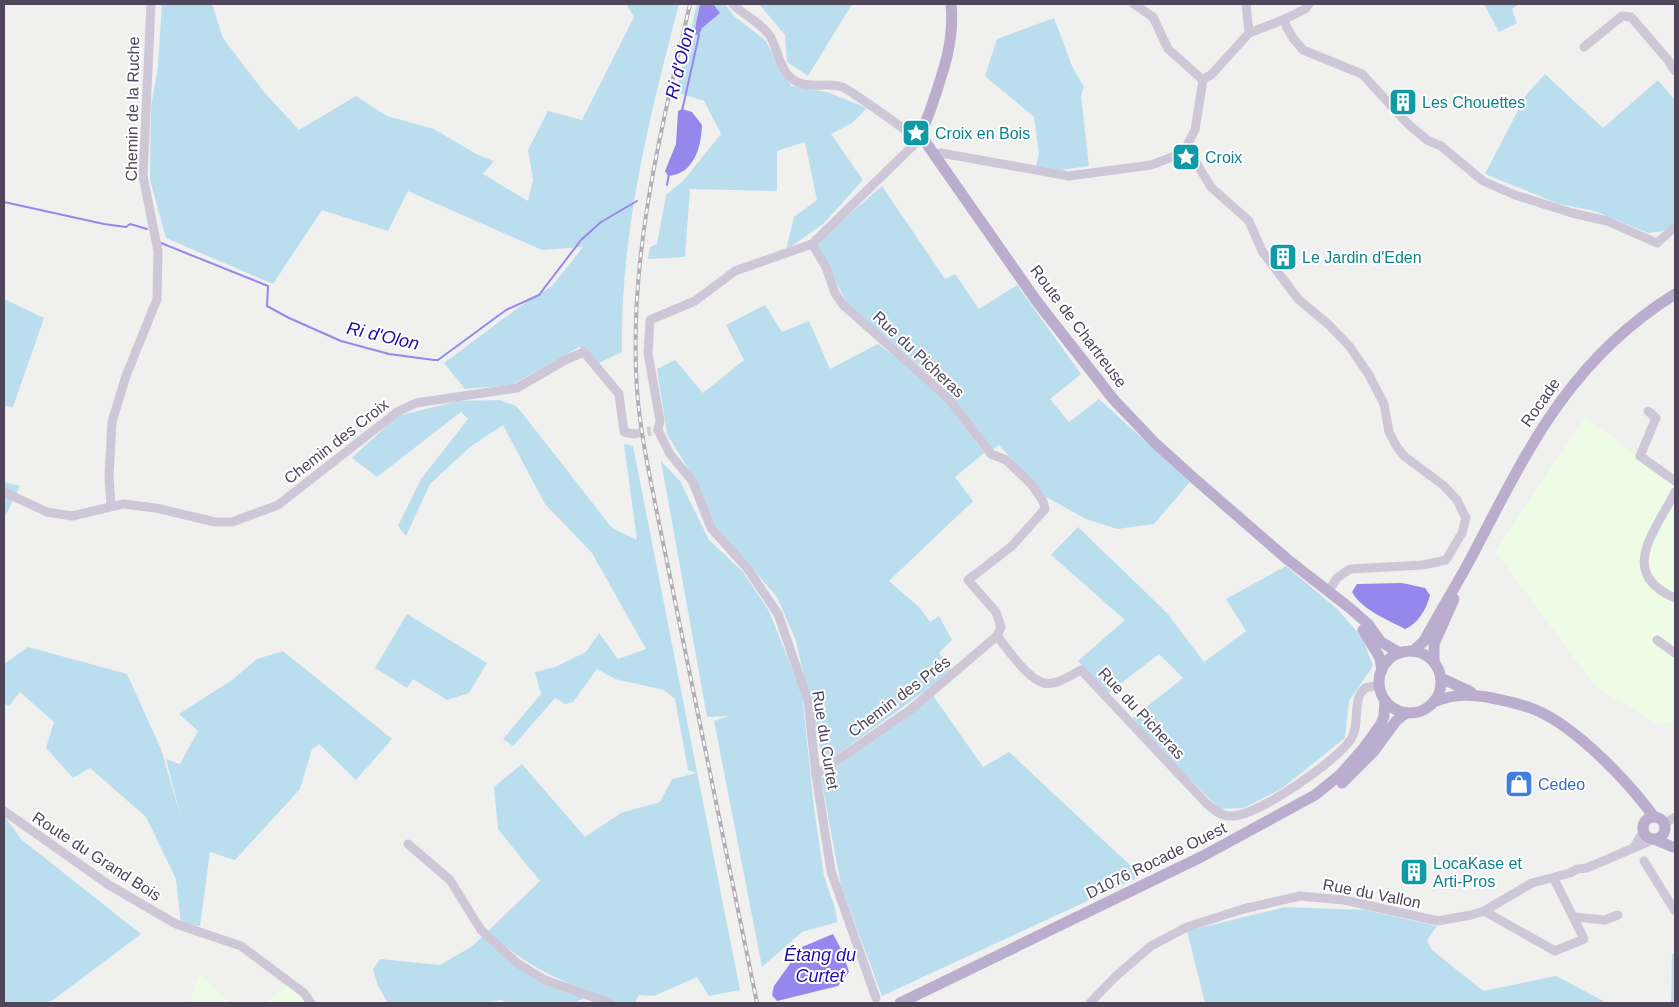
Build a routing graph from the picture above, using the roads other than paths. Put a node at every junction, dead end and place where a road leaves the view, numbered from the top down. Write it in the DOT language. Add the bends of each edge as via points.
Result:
graph roads {
  1 [pos="151,4"];
  2 [pos="733,4"];
  3 [pos="951,4"];
  4 [pos="1134,4"];
  5 [pos="1246,4"];
  6 [pos="1309,4"];
  7 [pos="1285,19"];
  8 [pos="1249,33"];
  9 [pos="1584,47"];
  10 [pos="1675,71"];
  11 [pos="1203,80"];
  12 [pos="920,138"];
  13 [pos="1187,148"];
  14 [pos="935,154"];
  15 [pos="1675,227"];
  16 [pos="812,244"];
  17 [pos="1675,294"];
  18 [pos="1648,411"];
  19 [pos="634,434"];
  20 [pos="1675,481"];
  21 [pos="4,492"];
  22 [pos="1675,492"];
  23 [pos="111,506"];
  24 [pos="1470,561"];
  25 [pos="1328,592"];
  26 [pos="1675,598"];
  27 [pos="1340,602"];
  28 [pos="997,636"];
  29 [pos="1657,640"];
  30 [pos="1413,651"];
  31 [pos="1400,653"];
  32 [pos="1675,653"];
  33 [pos="1434,662"];
  34 [pos="1382,670"];
  35 [pos="1441,678"];
  36 [pos="1379,685"];
  37 [pos="1477,695"];
  38 [pos="1385,701"];
  39 [pos="1436,701"];
  40 [pos="1406,713"];
  41 [pos="816,775"];
  42 [pos="4,811"];
  43 [pos="1675,817"];
  44 [pos="1654,830"];
  45 [pos="408,844"];
  46 [pos="1674,848"];
  47 [pos="1201,857"];
  48 [pos="1644,861"];
  49 [pos="1554,878"];
  50 [pos="1673,906"];
  51 [pos="1484,911"];
  52 [pos="1618,915"];
  53 [pos="1574,917"];
  54 [pos="876,998"];
  55 [pos="311,1003"];
  56 [pos="610,1003"];
  57 [pos="900,1003"];
  58 [pos="1090,1003"];
  1 -- 23 [label="street, Chemin de la Ruche" via="143,176 158,251 157,299 126,376 112,422"];
  2 -- 12 [label="street" via="761,25 770,37 780,65 795,82 813,87 842,87"];
  3 -- 12 [label="main road" via="952,28 945,67"];
  4 -- 11 [label="street" via="1153,17 1168,49"];
  5 -- 8 [label="street"];
  6 -- 7 [label="street" via="1306,9"];
  7 -- 8 [label="street"];
  7 -- 15 [label="street" via="1286,26 1303,50 1362,74 1408,124 1483,181 1515,196 1607,221 1657,243"];
  8 -- 11 [label="street"];
  9 -- 10 [label="street" via="1622,16 1631,17"];
  11 -- 13 [label="street" via="1195,130"];
  12 -- 14 [label="main road, Route de Chartreuse"];
  12 -- 16 [label="street"];
  13 -- 14 [label="street" via="1183,153 1150,165 1069,176"];
  13 -- 25 [label="street" via="1211,187 1249,221 1270,263 1298,299 1350,348 1386,408 1389,432 1401,451 1444,485 1466,518 1462,533 1446,560 1423,566 1350,569 1337,578"];
  14 -- 25 [label="main road, Route de Chartreuse" via="1038,302 1114,400 1190,475"];
  16 -- 28 [label="street, Rue du Picheras" via="843,305 948,398 991,454 1006,460 1032,485 1043,501 1045,509 1012,546 968,580 996,612 1001,627"];
  16 -- 41 [label="street, Rue du Curtet" via="736,271 695,301 650,320 648,353 660,421 655,430 693,482 711,528 747,568 778,614 808,701"];
  17 -- 24 [label="main road, Rocade" via="1630,326 1565,393 1531,444"];
  18 -- 20 [label="street" via="1656,418 1640,456"];
  19 -- 23 [label="street, Chemin des Croix" via="624,432 618,394 584,352 517,388 416,403 397,412 278,505 232,522 215,522 156,508 123,504"];
  21 -- 23 [label="street, Chemin des Croix" via="47,512 72,516"];
  22 -- 26 [label="street" via="1642,560 1645,573 1659,591"];
  24 -- 30 [label="main road, Rocade" via="1424,641"];
  24 -- 33 [label="main road, Rocade" via="1434,644"];
  25 -- 27 [label="main road, Route de Chartreuse"];
  27 -- 31 [label="main road, Route de Chartreuse" via="1360,616 1381,642"];
  27 -- 34 [label="main road, Route de Chartreuse" via="1370,639"];
  28 -- 36 [label="street, Rue du Picheras" via="1032,677 1045,683 1081,670 1206,804 1231,816 1247,813 1283,794 1346,746 1356,728 1361,692"];
  28 -- 41 [label="street, Chemin des Prés" via="910,710"];
  29 -- 32 [label="street"];
  30 -- 31 [label="main road"];
  30 -- 33 [label="main road" via="1428,656"];
  31 -- 34 [label="main road" via="1392,656"];
  33 -- 35 [label="main road"];
  34 -- 36 [label="main road"];
  35 -- 37 [label="main road"];
  35 -- 39 [label="main road" via="1441,690"];
  36 -- 38 [label="main road"];
  37 -- 39 [label="main road" via="1452,695"];
  37 -- 44 [label="main road" via="1515,702 1538,711 1576,736 1640,801"];
  38 -- 40 [label="main road"];
  38 -- 47 [label="main road, D1076 Rocade Ouest" via="1380,724 1352,763 1328,785 1295,807"];
  39 -- 40 [label="main road" via="1428,709"];
  40 -- 47 [label="main road" via="1354,772 1320,800 1256,834"];
  41 -- 54 [label="street, Rue du Curtet" via="831,871"];
  42 -- 55 [label="street, Route du Grand Bois" via="109,885 176,924 241,946 304,992"];
  43 -- 44 [label="street"];
  44 -- 46 [label="main road"];
  44 -- 49 [label="street, Rue du Vallon" via="1634,847 1587,868"];
  45 -- 56 [label="street" via="450,880 481,930 517,963 545,980"];
  47 -- 57 [label="main road, D1076 Rocade Ouest"];
  48 -- 50 [label="street"];
  49 -- 51 [label="street, Rue du Vallon" via="1532,883"];
  49 -- 53 [label="street"];
  51 -- 53 [label="street" via="1555,952 1584,939"];
  51 -- 58 [label="street, Rue du Vallon" via="1438,921 1344,900 1300,896 1243,909 1187,927 1151,946"];
  52 -- 53 [label="street" via="1605,920"];
}
